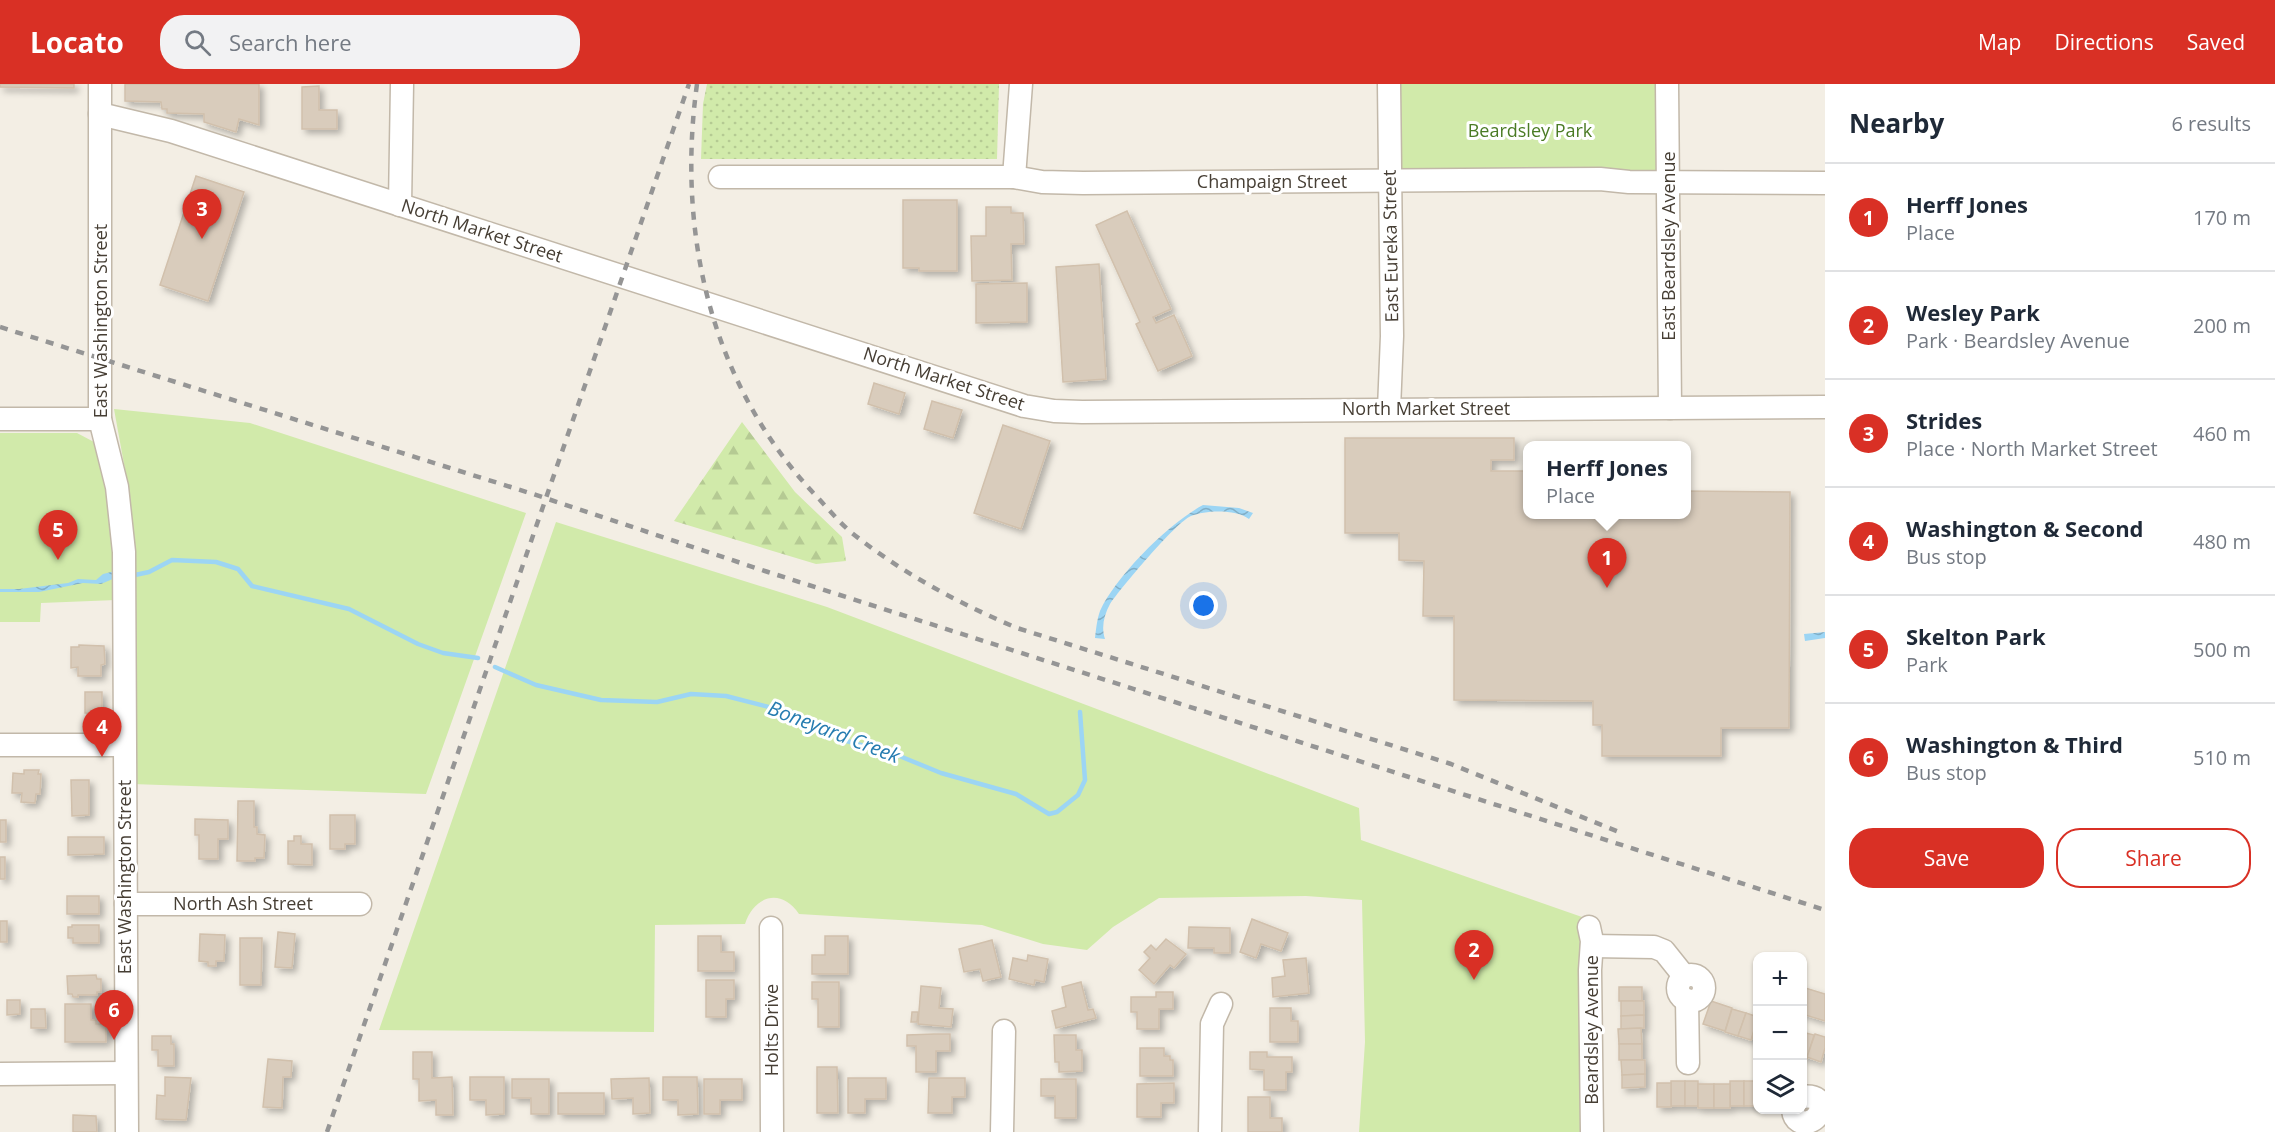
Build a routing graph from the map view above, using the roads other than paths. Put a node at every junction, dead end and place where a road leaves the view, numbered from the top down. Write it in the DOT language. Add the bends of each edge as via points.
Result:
graph roads {
  1 [pos="100,84"];
  2 [pos="402,84"];
  3 [pos="1021,84"];
  4 [pos="1389,84"];
  5 [pos="1668,84"];
  6 [pos="100,114"];
  7 [pos="720,177"];
  8 [pos="1014,177"];
  9 [pos="1390,182"];
  10 [pos="1669,182"];
  11 [pos="1825,183"];
  12 [pos="400,205"];
  13 [pos="1825,407"];
  14 [pos="1670,408"];
  15 [pos="1389,409"];
  16 [pos="0,419"];
  17 [pos="100,419"];
  18 [pos="0,745"];
  19 [pos="124,745"];
  20 [pos="126,904"];
  21 [pos="360,904"];
  22 [pos="771,928"];
  23 [pos="1221,1004"];
  24 [pos="1004,1030"];
  25 [pos="1688,1062"];
  26 [pos="126,1073"];
  27 [pos="0,1074"];
  28 [pos="1807,1097"];
  29 [pos="1794,1121"];
  30 [pos="127,1132"];
  31 [pos="772,1132"];
  32 [pos="1002,1132"];
  33 [pos="1210,1132"];
  34 [pos="1592,1132"];
  1 -- 6 [label="street, East Washington Street"];
  2 -- 12 [label="street"];
  3 -- 8 [label="street"];
  4 -- 9 [label="street, East Eureka Street"];
  5 -- 10 [label="street, East Beardsley Avenue"];
  6 -- 12 [label="street, North Market Street" via="171,131"];
  6 -- 17 [label="street, East Washington Street"];
  7 -- 8 [label="street, Champaign Street"];
  8 -- 9 [label="street, Champaign Street" via="1083,183"];
  9 -- 10 [label="street, Champaign Street" via="1600,179"];
  9 -- 15 [label="street, East Eureka Street"];
  10 -- 11 [label="street, Champaign Street"];
  10 -- 14 [label="street, East Beardsley Avenue"];
  12 -- 15 [label="street, North Market Street" via="1024,406 1082,412"];
  13 -- 14 [label="street, North Market Street"];
  14 -- 15 [label="street, North Market Street"];
  16 -- 17 [label="street"];
  17 -- 19 [label="street, East Washington Street" via="117,487 124,552"];
  18 -- 19 [label="street"];
  19 -- 20 [label="street, East Washington Street"];
  20 -- 21 [label="street, North Ash Street"];
  20 -- 26 [label="street, East Washington Street"];
  22 -- 31 [label="street, Holts Drive"];
  23 -- 33 [label="street" via="1212,1024"];
  24 -- 32 [label="street"];
  25 -- 34 [label="street, Beardsley Avenue" via="1687,1000 1699,997 1703,986 1696,976 1684,976 1664,951 1654,947 1590,937"];
  26 -- 27 [label="street"];
  26 -- 30 [label="street, East Washington Street"];
  28 -- 29 [label="street" via="1820,1102 1820,1120 1812,1125"];
}
